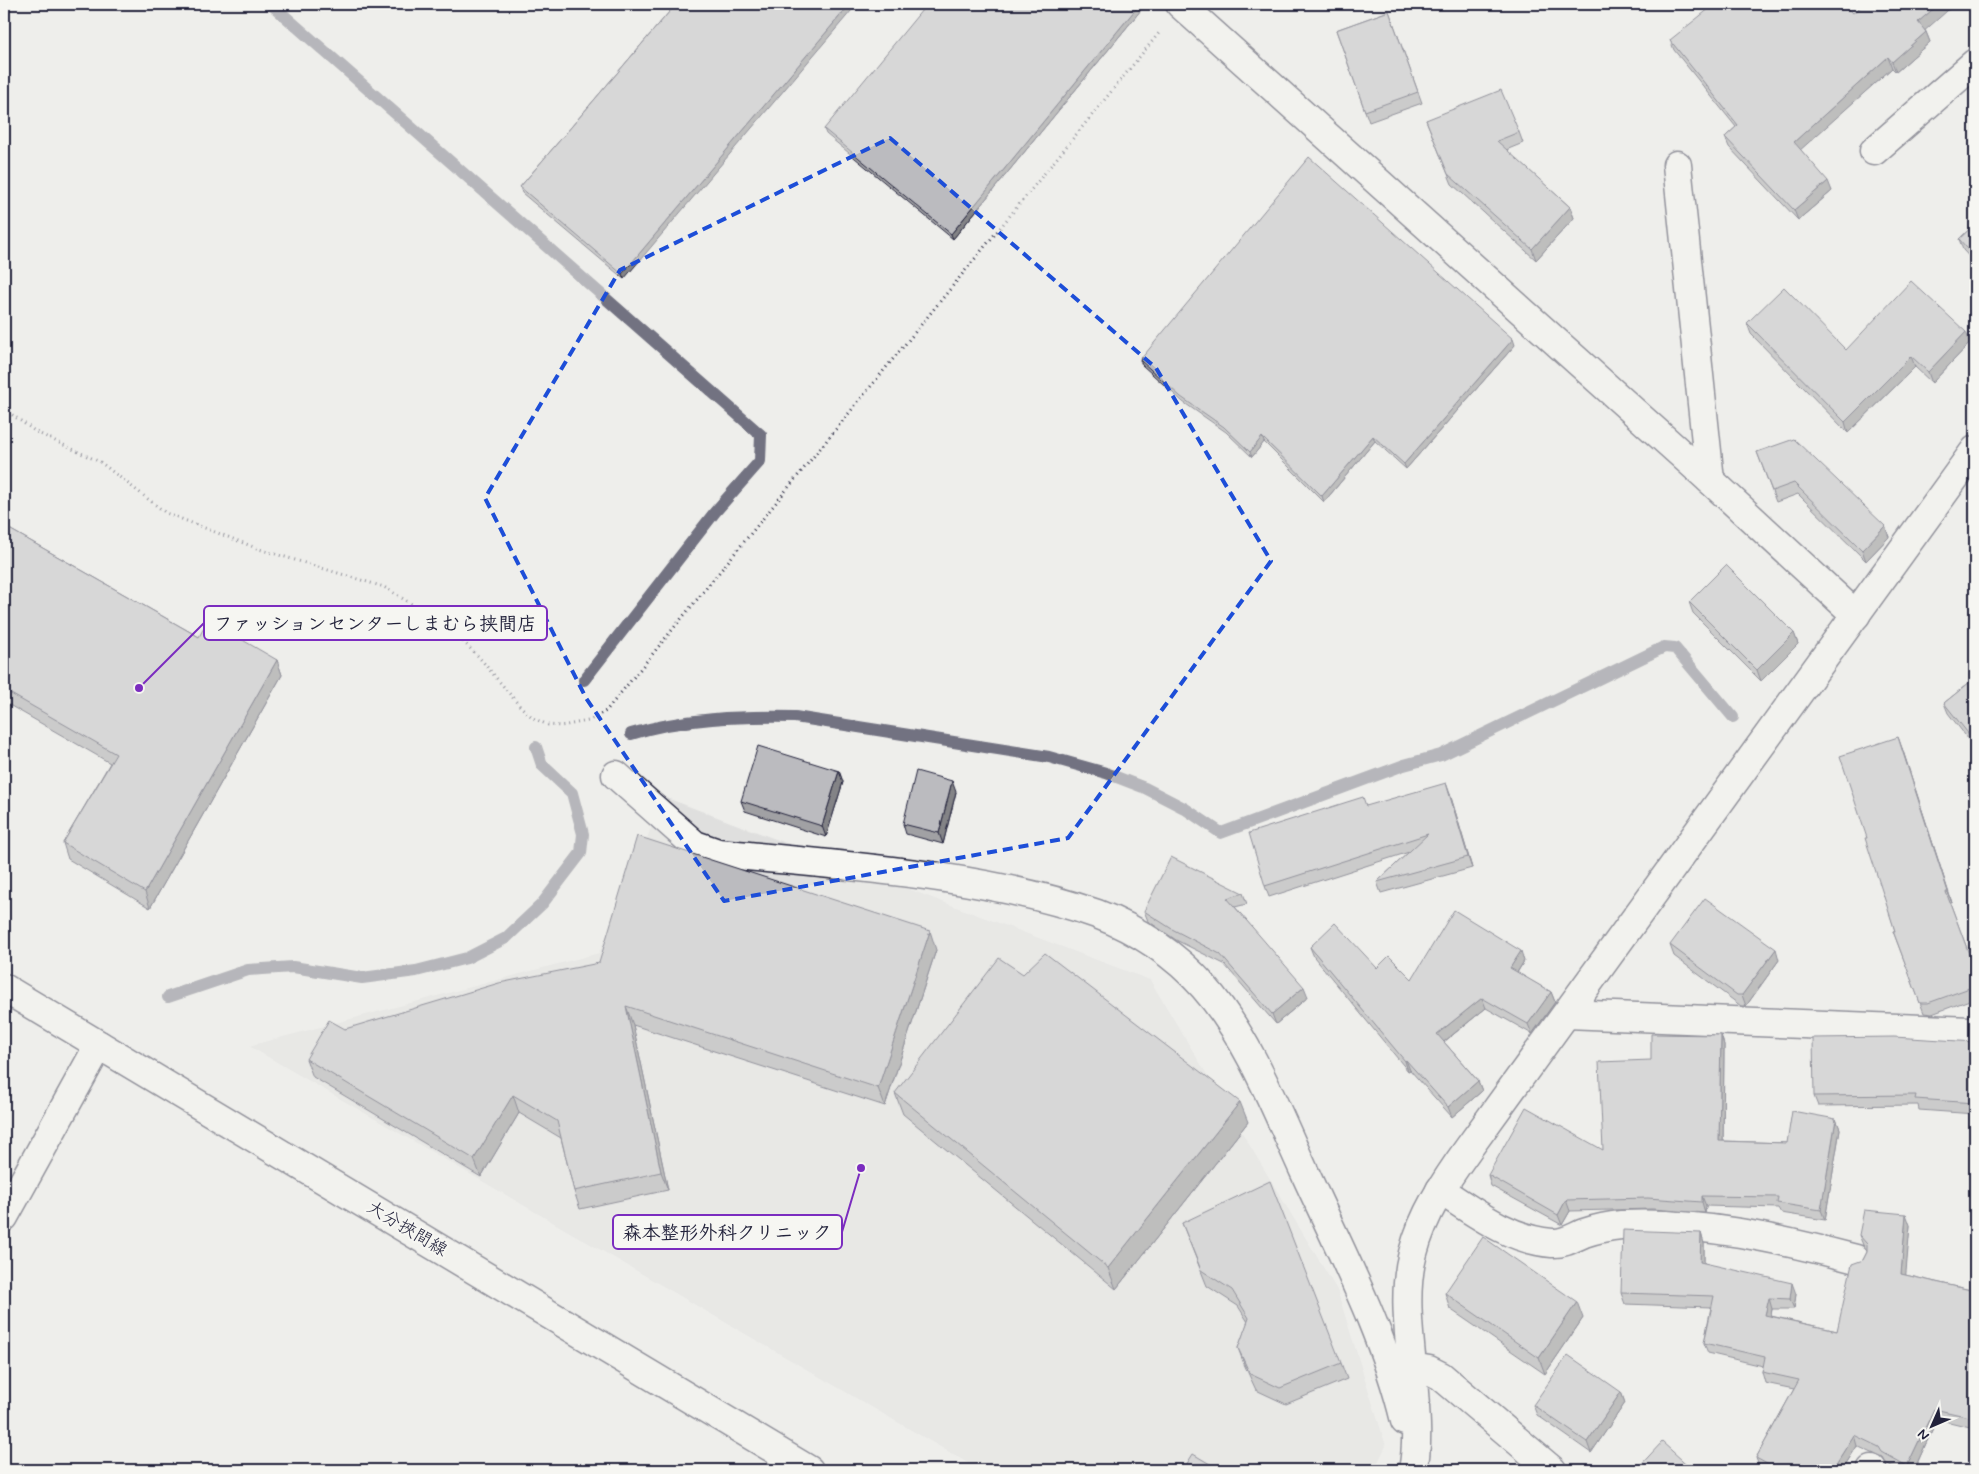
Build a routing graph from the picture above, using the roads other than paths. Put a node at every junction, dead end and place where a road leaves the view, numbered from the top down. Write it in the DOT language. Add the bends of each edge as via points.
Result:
graph roads {
  1 [pos="1181,5"];
  2 [pos="1975,63"];
  3 [pos="1874,151"];
  4 [pos="1677,164"];
  5 [pos="1975,450"];
  6 [pos="1710,480"];
  7 [pos="1856,615"];
  8 [pos="616,775"];
  9 [pos="4,988"];
  10 [pos="1566,1014"];
  11 [pos="1970,1031"];
  12 [pos="99,1045"];
  13 [pos="1440,1190"];
  14 [pos="4,1217"];
  15 [pos="1856,1259"];
  16 [pos="1412,1367"];
  17 [pos="1414,1466"];
  18 [pos="809,1470"];
  19 [pos="1552,1470"];
  1 -- 6 [label="street"];
  2 -- 3 [label="street"];
  4 -- 6 [label="street"];
  5 -- 7 [label="street"];
  6 -- 7 [label="street"];
  7 -- 10 [label="street"];
  8 -- 17 [label="street" via="695,845 718,853 925,875 1035,897 1098,914 1169,953 1220,1007 1259,1074 1368,1312 1403,1412"];
  9 -- 12 [label="street, 大分挾間線"];
  10 -- 11 [label="street"];
  10 -- 13 [label="street"];
  12 -- 14 [label="street"];
  12 -- 18 [label="street, 大分挾間線"];
  13 -- 15 [label="street" via="1496,1226 1552,1243 1565,1242 1609,1226 1649,1225 1770,1238"];
  13 -- 16 [label="street" via="1422,1224 1412,1254 1407,1299"];
  16 -- 17 [label="street" via="1416,1428"];
  16 -- 19 [label="street" via="1441,1376"];
}
